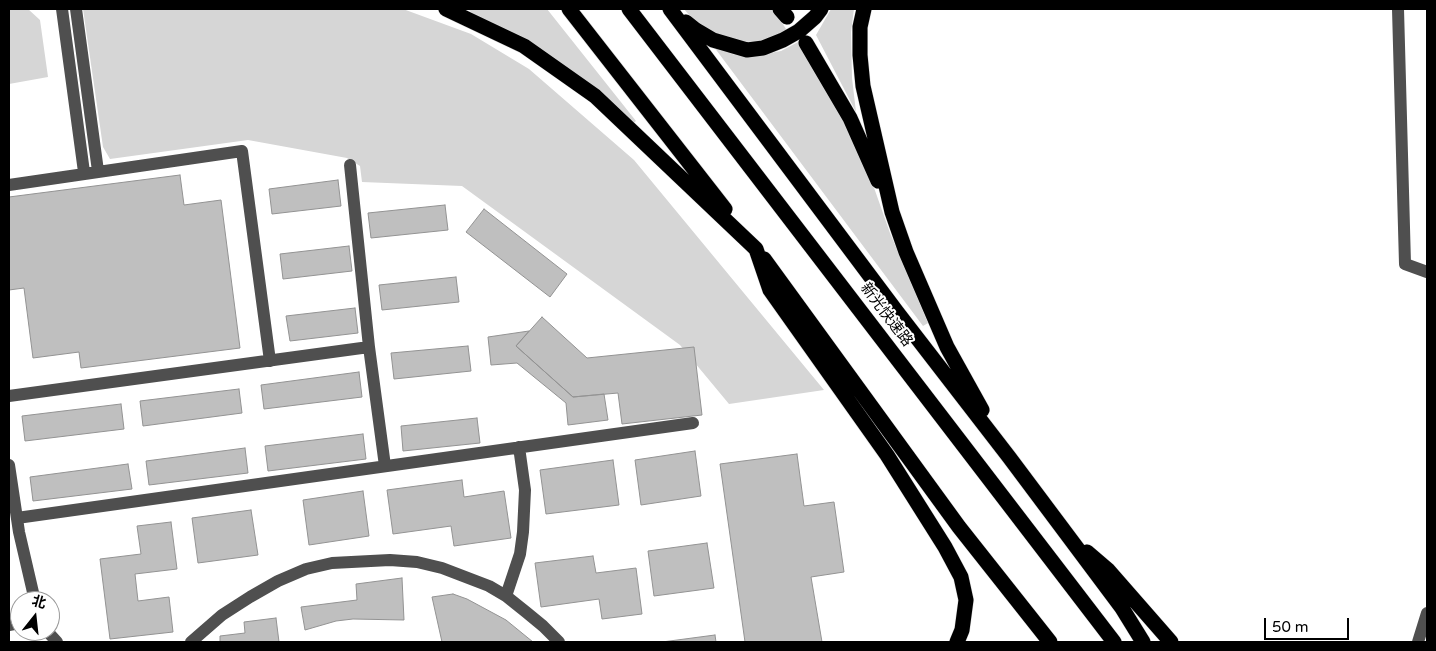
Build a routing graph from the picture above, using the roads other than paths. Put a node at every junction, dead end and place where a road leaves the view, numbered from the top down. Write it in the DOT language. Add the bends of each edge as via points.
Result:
graph roads {
  1 [pos="62,9"];
  2 [pos="76,9"];
  3 [pos="446,9"];
  4 [pos="569,9"];
  5 [pos="629,9"];
  6 [pos="671,9"];
  7 [pos="822,9"];
  8 [pos="864,9"];
  9 [pos="1398,9"];
  10 [pos="463,13"];
  11 [pos="806,43"];
  12 [pos="350,164"];
  13 [pos="98,171"];
  14 [pos="84,172"];
  15 [pos="9,185"];
  16 [pos="892,212"];
  17 [pos="756,249"];
  18 [pos="1427,272"];
  19 [pos="369,347"];
  20 [pos="270,361"];
  21 [pos="9,396"];
  22 [pos="693,423"];
  23 [pos="519,447"];
  24 [pos="1009,457"];
  25 [pos="9,465"];
  26 [pos="385,466"];
  27 [pos="17,518"];
  28 [pos="1061,528"];
  29 [pos="33,591"];
  30 [pos="506,596"];
  31 [pos="1427,613"];
  32 [pos="192,642"];
  33 [pos="559,642"];
  34 [pos="958,642"];
  35 [pos="1050,642"];
  36 [pos="1114,642"];
  37 [pos="1143,642"];
  38 [pos="1171,642"];
  39 [pos="1418,642"];
  1 -- 14 [label="street"];
  2 -- 13 [label="street"];
  3 -- 10 [label="highway"];
  4 -- 17 [label="highway"];
  5 -- 36 [label="highway, 新光快速路"];
  6 -- 7 [label="highway" via="713,40 747,50 784,40 799,31"];
  6 -- 24 [label="highway"];
  8 -- 16 [label="highway" via="860,27 863,86"];
  9 -- 18 [label="street" via="1405,264"];
  10 -- 17 [label="highway" via="524,46 595,96"];
  11 -- 16 [label="highway" via="850,118"];
  12 -- 19 [label="street"];
  13 -- 14 [label="street"];
  13 -- 20 [label="street" via="242,151"];
  14 -- 15 [label="street"];
  16 -- 24 [label="highway" via="947,347"];
  17 -- 34 [label="highway" via="770,290 946,547 961,577 966,600"];
  17 -- 35 [label="highway" via="959,527"];
  19 -- 20 [label="street"];
  19 -- 26 [label="street"];
  20 -- 21 [label="street"];
  22 -- 23 [label="street"];
  23 -- 26 [label="street"];
  23 -- 30 [label="street" via="525,490 523,532 520,554"];
  24 -- 28 [label="highway"];
  25 -- 27 [label="street"];
  26 -- 27 [label="street"];
  27 -- 29 [label="street"];
  28 -- 37 [label="highway" via="1122,608"];
  28 -- 38 [label="highway" via="1108,570"];
  30 -- 32 [label="street" via="468,577 417,562 332,563 306,569 278,581 222,615"];
  30 -- 33 [label="street"];
  31 -- 39 [label="street"];
}
